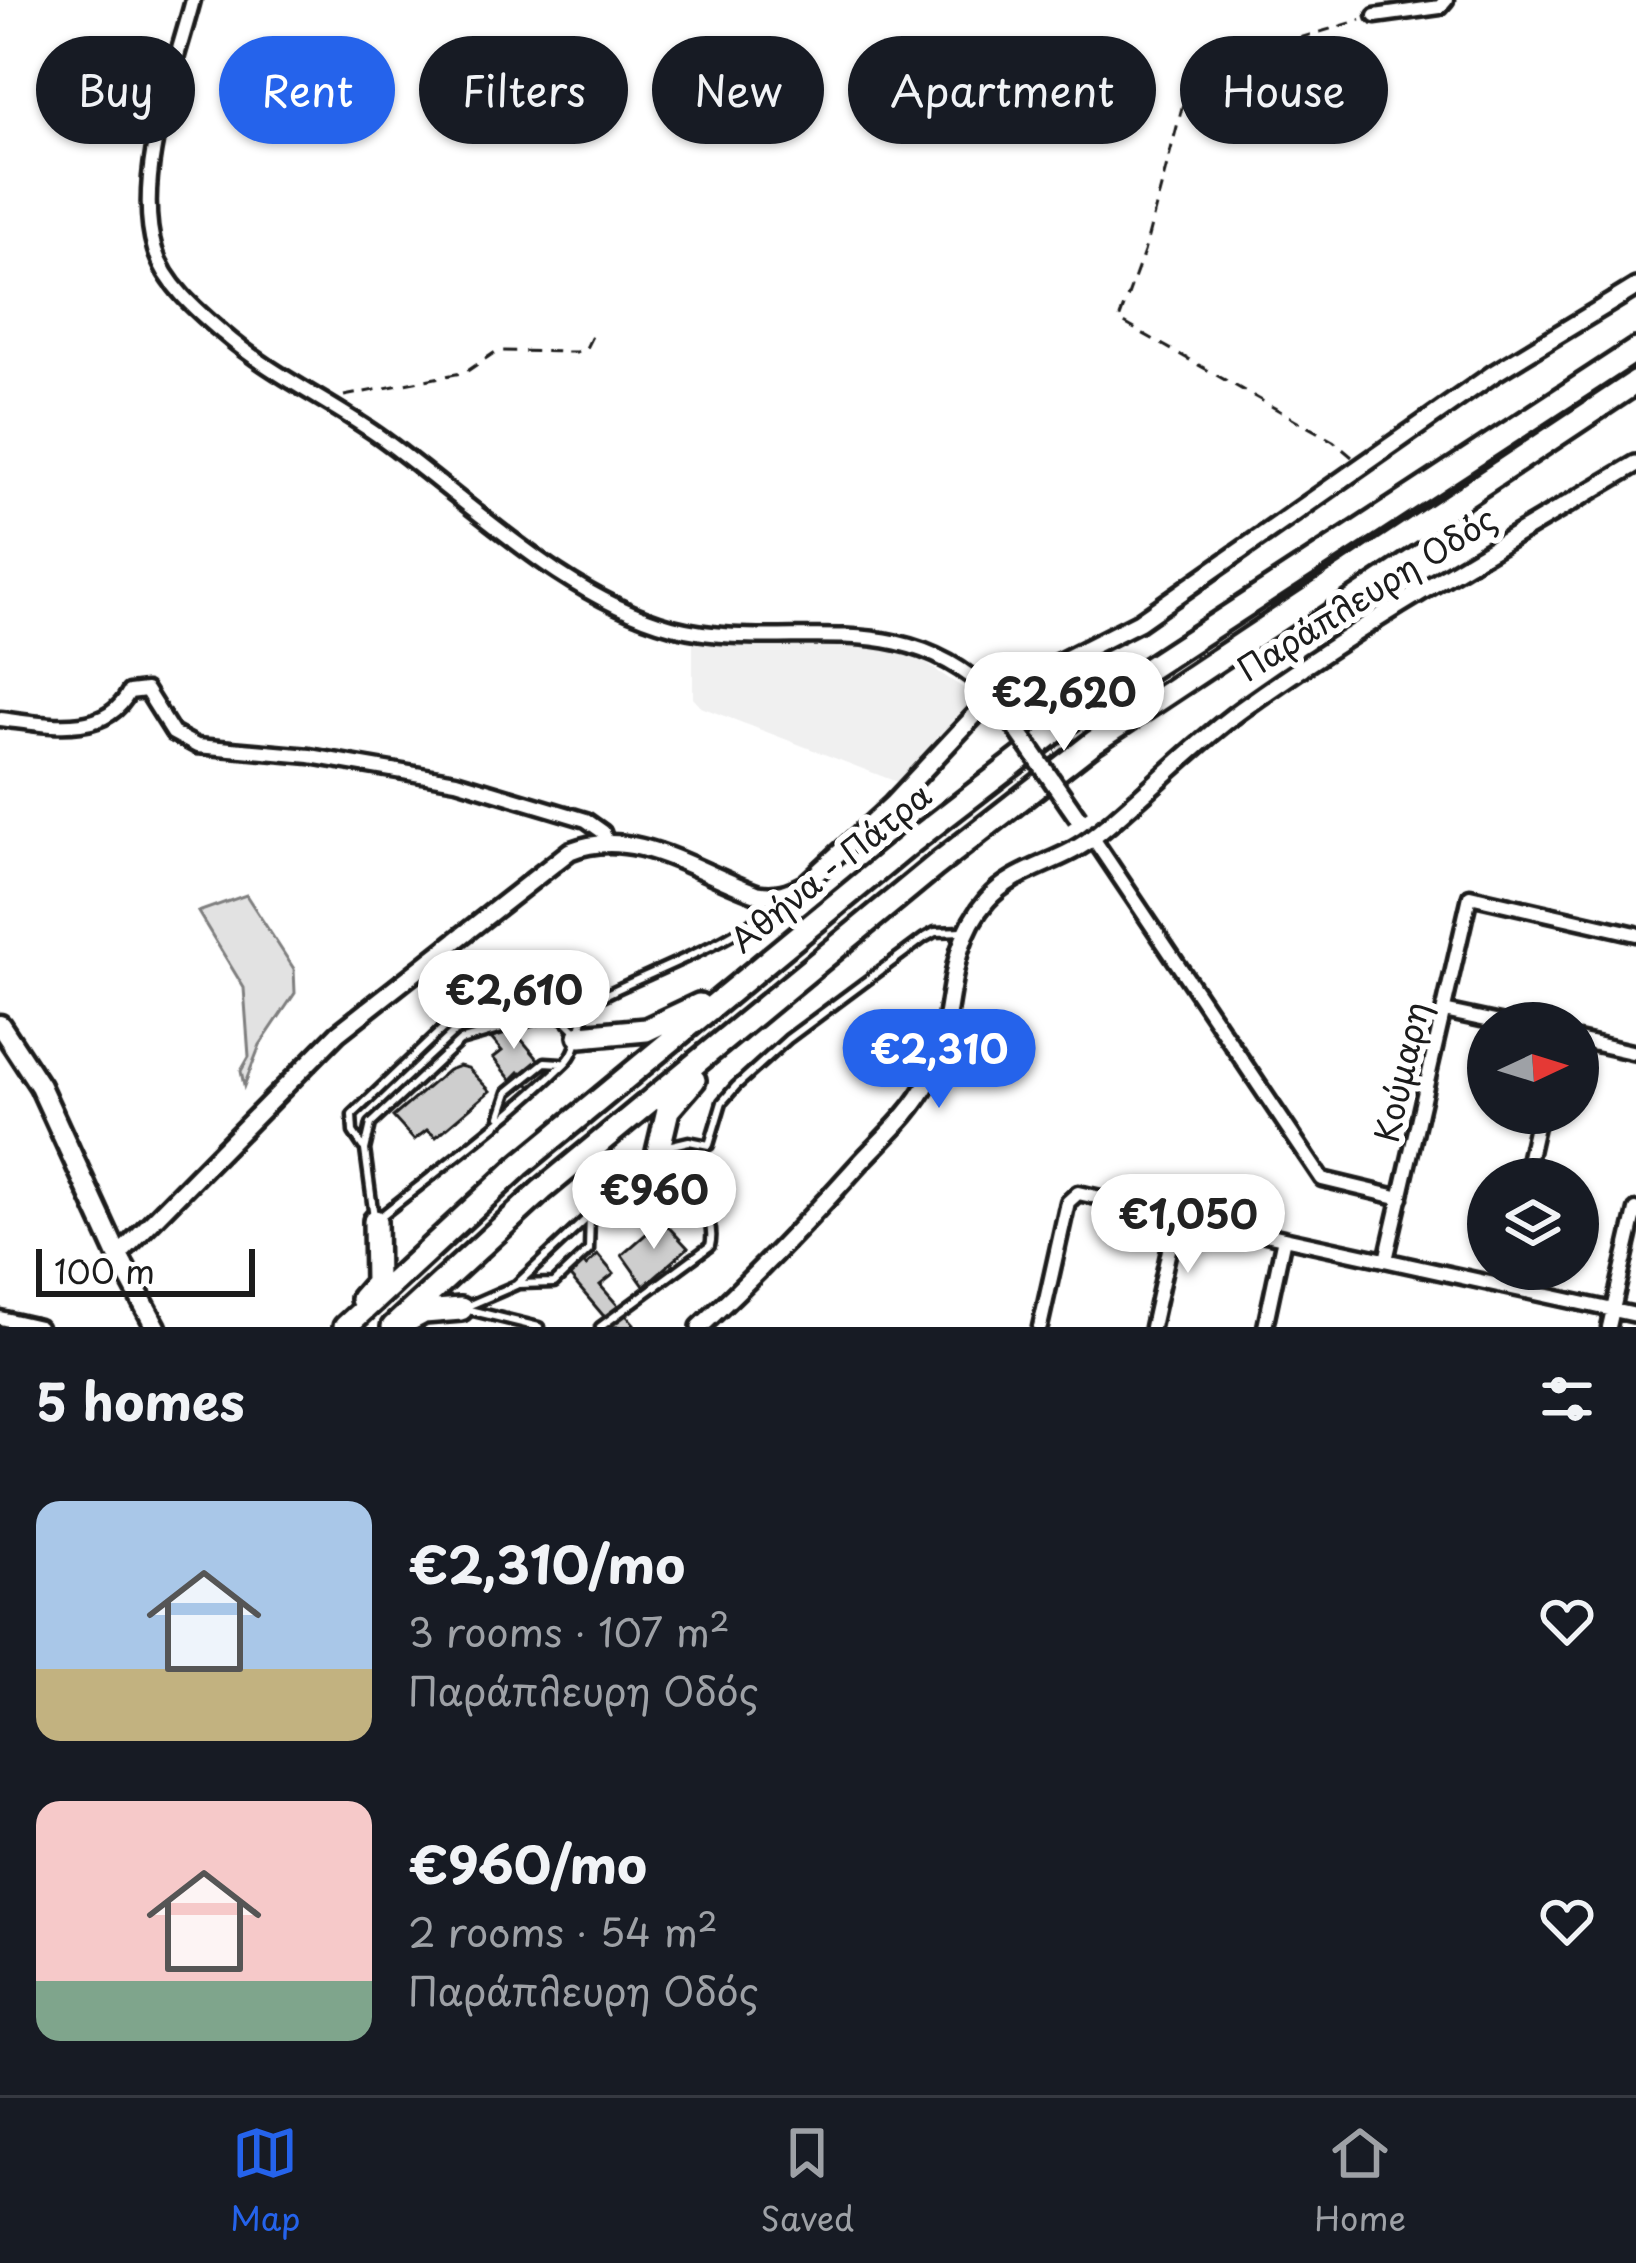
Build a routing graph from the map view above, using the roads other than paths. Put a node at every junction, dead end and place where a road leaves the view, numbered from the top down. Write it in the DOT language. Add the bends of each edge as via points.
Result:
graph roads {
  1 [pos="194,0"];
  2 [pos="1446,0"];
  3 [pos="1375,16"];
  4 [pos="1636,287"];
  5 [pos="1636,350"];
  6 [pos="1636,382"];
  7 [pos="1636,464"];
  8 [pos="993,696"];
  9 [pos="0,719"];
  10 [pos="1093,838"];
  11 [pos="605,841"];
  12 [pos="775,896"];
  13 [pos="967,931"];
  14 [pos="1636,934"];
  15 [pos="756,970"];
  16 [pos="776,997"];
  17 [pos="1444,1011"];
  18 [pos="557,1013"];
  19 [pos="1467,1016"];
  20 [pos="0,1025"];
  21 [pos="580,1036"];
  22 [pos="1599,1045"];
  23 [pos="1636,1053"];
  24 [pos="565,1063"];
  25 [pos="499,1122"];
  26 [pos="365,1150"];
  27 [pos="658,1152"];
  28 [pos="1401,1198"];
  29 [pos="1636,1210"];
  30 [pos="590,1214"];
  31 [pos="1177,1214"];
  32 [pos="375,1221"];
  33 [pos="1284,1238"];
  34 [pos="118,1256"];
  35 [pos="1386,1260"];
  36 [pos="1467,1278"];
  37 [pos="516,1285"];
  38 [pos="1523,1290"];
  39 [pos="461,1309"];
  40 [pos="1613,1310"];
  41 [pos="1636,1315"];
  42 [pos="0,1318"];
  43 [pos="710,1325"];
  44 [pos="39,1327"];
  45 [pos="157,1327"];
  46 [pos="334,1327"];
  47 [pos="345,1327"];
  48 [pos="396,1327"];
  49 [pos="539,1327"];
  50 [pos="600,1327"];
  51 [pos="1040,1327"];
  52 [pos="1152,1327"];
  53 [pos="1265,1327"];
  54 [pos="1609,1327"];
  1 -- 8 [label="street" via="152,165 149,212 155,251 175,285 223,333 629,612 702,632 899,642 950,662"];
  2 -- 3 [label="street"];
  4 -- 8 [label="street" via="1493,374 1139,622"];
  5 -- 15 [label="highway, Αθήνα - Πάτρα" via="1070,720"];
  6 -- 16 [label="highway, Αθήνα - Πάτρα" via="1094,742"];
  7 -- 10 [label="street, Παράπλευρη Οδός" via="1244,708"];
  8 -- 10 [label="street, bridge"];
  8 -- 12 [label="street" via="850,844 805,884"];
  9 -- 11 [label="street" via="76,726 146,690 173,733 197,746 456,781 586,820"];
  10 -- 13 [label="street, Παράπλευρη Οδός" via="1001,886"];
  10 -- 28 [label="street" via="1322,1179"];
  11 -- 12 [label="street" via="635,844"];
  11 -- 34 [label="street" via="552,862 363,1012"];
  12 -- 21 [label="lane" via="760,916 594,1000"];
  13 -- 27 [label="lane" via="924,938 788,1039 722,1102 709,1145 674,1143"];
  13 -- 43 [label="street, Παράπλευρη Οδός" via="934,1066 917,1099"];
  14 -- 17 [label="street, Κούμαρη" via="1470,896"];
  15 -- 21 [label="highway" via="667,1023"];
  15 -- 47 [label="highway, Αθήνα - Πάτρα" via="519,1166"];
  16 -- 27 [label="highway" via="678,1094"];
  16 -- 48 [label="highway, Αθήνα - Πάτρα" via="542,1190"];
  17 -- 19 [label="street"];
  17 -- 28 [label="street, Κούμαρη"];
  18 -- 21 [label="lane"];
  18 -- 26 [label="lane" via="460,1041 371,1124"];
  18 -- 26 [label="lane" via="534,975 516,968 498,976 352,1115"];
  20 -- 34 [label="main road" via="40,1086"];
  21 -- 24 [label="lane"];
  22 -- 23 [label="street"];
  24 -- 25 [label="lane"];
  24 -- 25 [label="lane" via="544,1063 508,1092"];
  25 -- 32 [label="lane"];
  26 -- 32 [label="lane"];
  27 -- 30 [label="lane"];
  27 -- 50 [label="lane" via="710,1217 710,1246"];
  28 -- 35 [label="street, Κούμαρη"];
  29 -- 40 [label="street"];
  30 -- 37 [label="lane"];
  30 -- 37 [label="lane" via="589,1250 554,1283"];
  31 -- 33 [label="street"];
  31 -- 51 [label="street" via="1078,1192 1068,1202"];
  31 -- 52 [label="street"];
  32 -- 46 [label="highway" via="376,1283"];
  33 -- 35 [label="street"];
  33 -- 53 [label="street"];
  34 -- 45 [label="main road"];
  35 -- 36 [label="street"];
  37 -- 39 [label="lane"];
  38 -- 40 [label="street"];
  39 -- 48 [label="highway" via="424,1312"];
  39 -- 49 [label="lane"];
  40 -- 41 [label="street"];
  40 -- 54 [label="street"];
  42 -- 44 [label="street"];
}
